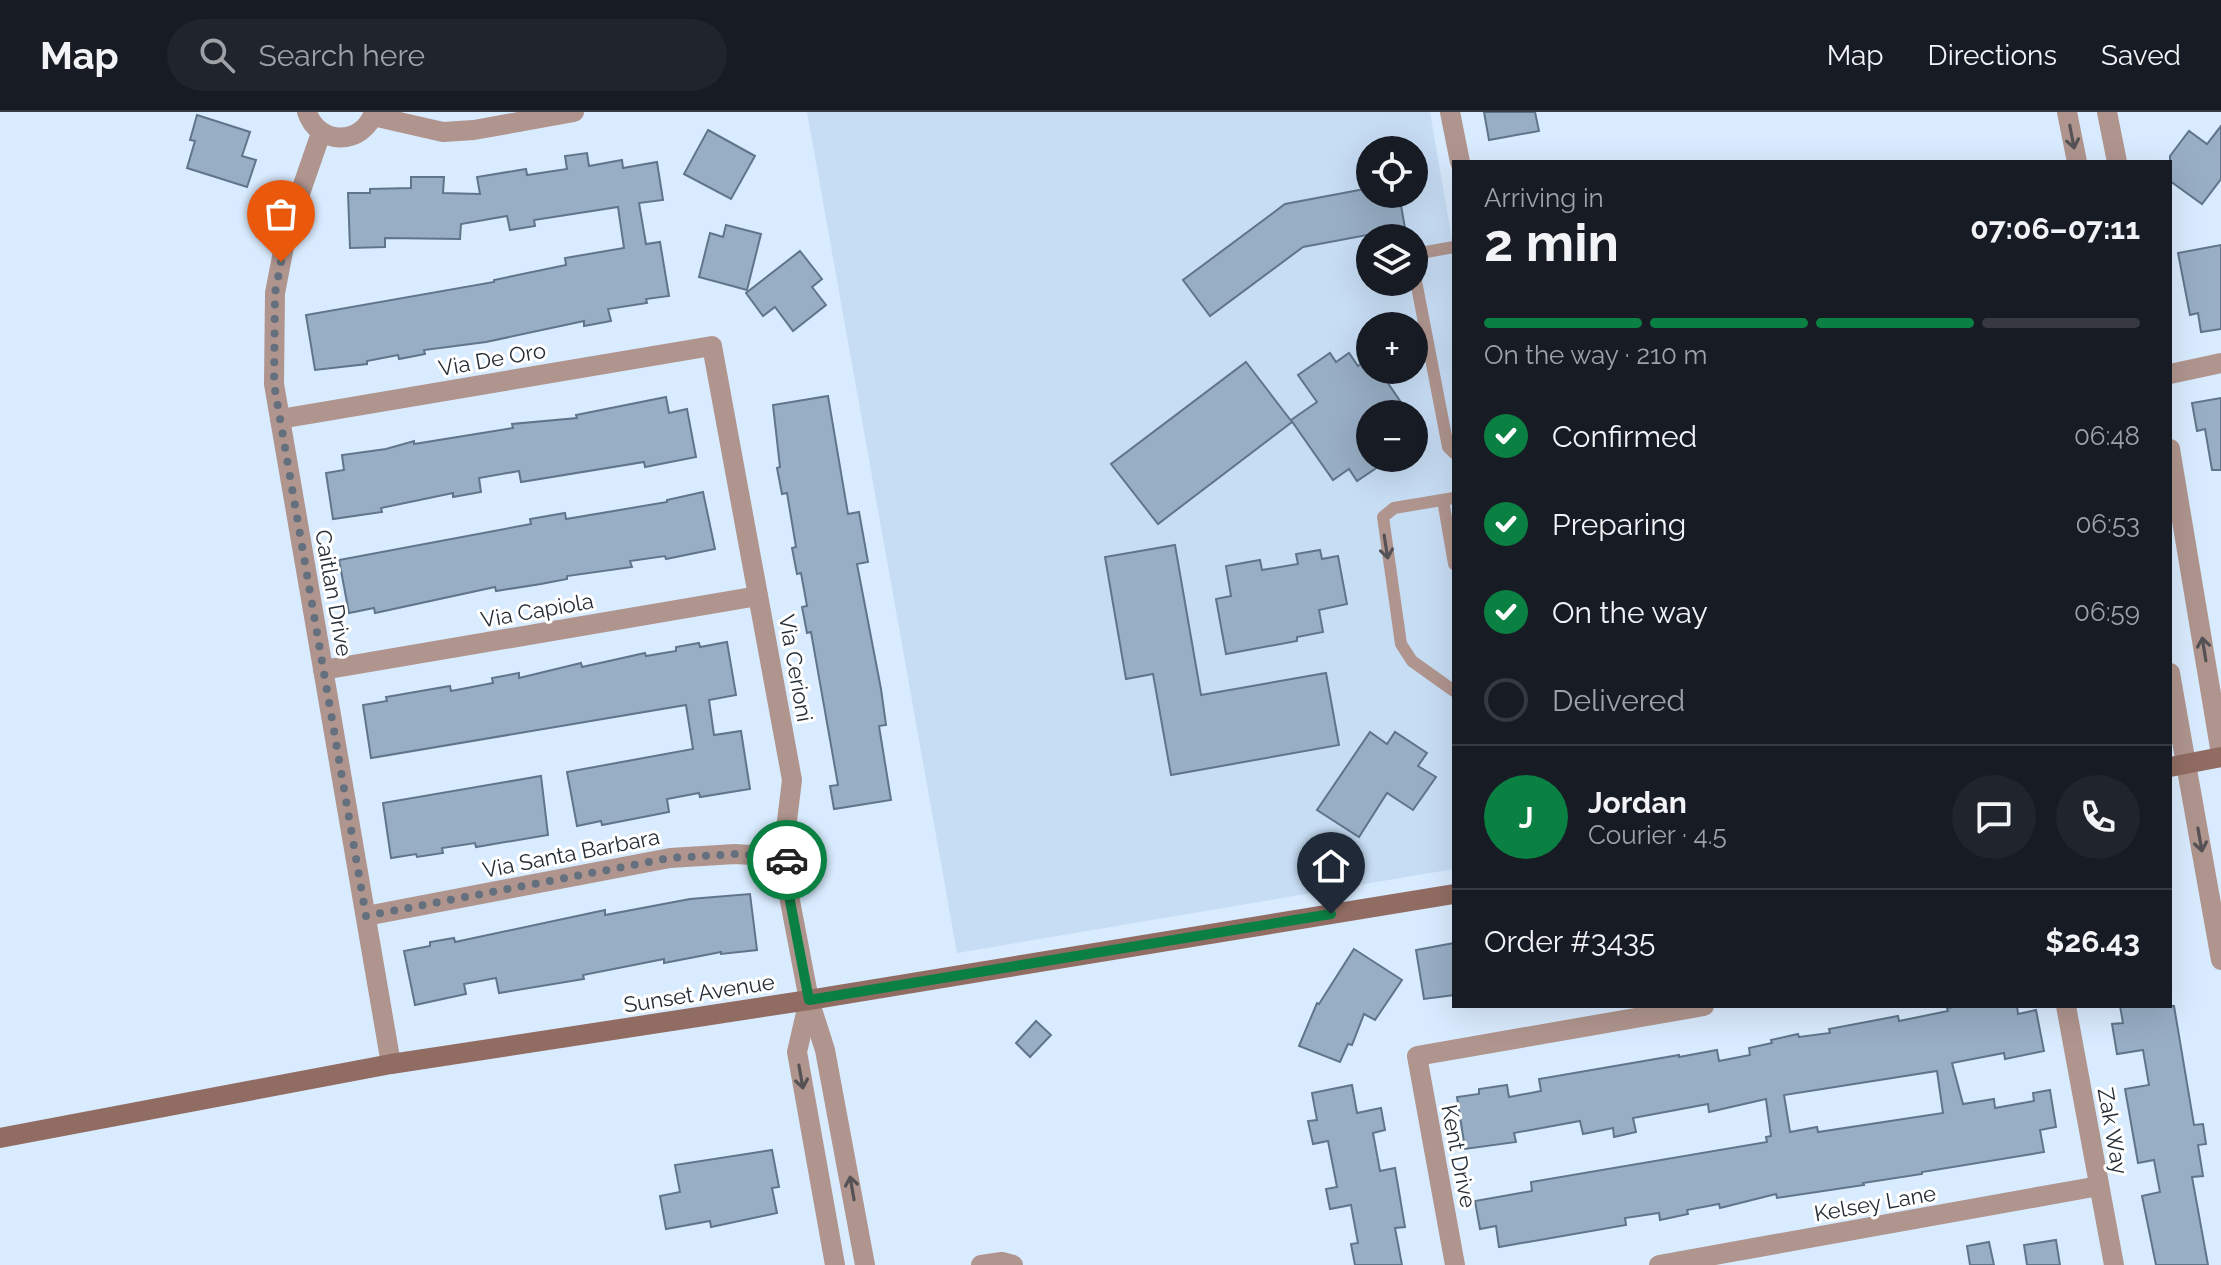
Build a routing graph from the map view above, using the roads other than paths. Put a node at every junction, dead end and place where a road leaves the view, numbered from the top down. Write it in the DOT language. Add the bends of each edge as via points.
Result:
graph roads {
  1 [pos="307,112"];
  2 [pos="574,112"];
  3 [pos="1450,112"];
  4 [pos="2067,112"];
  5 [pos="2107,112"];
  6 [pos="374,114"];
  7 [pos="321,133"];
  8 [pos="1460,160"];
  9 [pos="2077,160"];
  10 [pos="2117,160"];
  11 [pos="1452,247"];
  12 [pos="712,346"];
  13 [pos="2221,363"];
  14 [pos="2172,374"];
  15 [pos="280,419"];
  16 [pos="1452,451"];
  17 [pos="2172,461"];
  18 [pos="1449,499"];
  19 [pos="1452,538"];
  20 [pos="758,596"];
  21 [pos="323,670"];
  22 [pos="1452,690"];
  23 [pos="2172,696"];
  24 [pos="2221,756"];
  25 [pos="2178,765"];
  26 [pos="787,857"];
  27 [pos="1452,894"];
  28 [pos="366,916"];
  29 [pos="2221,960"];
  30 [pos="809,1000"];
  31 [pos="1693,1008"];
  32 [pos="2066,1008"];
  33 [pos="391,1064"];
  34 [pos="0,1138"];
  35 [pos="2099,1186"];
  36 [pos="835,1265"];
  37 [pos="865,1265"];
  38 [pos="981,1265"];
  39 [pos="1013,1265"];
  40 [pos="1455,1265"];
  41 [pos="1659,1265"];
  42 [pos="2114,1265"];
  1 -- 7 [label="street"];
  2 -- 6 [label="street" via="443,132"];
  3 -- 8 [label="street"];
  4 -- 9 [label="street, one-way"];
  5 -- 10 [label="street"];
  6 -- 7 [label="street" via="351,137"];
  7 -- 15 [label="street, Caitlan Drive" via="287,231 275,293 274,384"];
  11 -- 16 [label="lane" via="1426,252 1416,264"];
  12 -- 15 [label="street, Via De Oro"];
  12 -- 20 [label="street, Via Cerioni"];
  13 -- 14 [label="street"];
  15 -- 21 [label="street, Caitlan Drive"];
  24 -- 17 [label="street, one-way"];
  18 -- 19 [label="lane"];
  18 -- 22 [label="lane, one-way" via="1394,508 1383,517 1383,531 1401,644 1412,661"];
  20 -- 21 [label="street, Via Capiola"];
  20 -- 26 [label="street, Via Cerioni" via="792,780"];
  21 -- 28 [label="street, Caitlan Drive"];
  23 -- 25 [label="street"];
  24 -- 25 [label="main road"];
  25 -- 29 [label="street, one-way"];
  26 -- 28 [label="street, Via Santa Barbara" via="670,858"];
  26 -- 30 [label="street, Via Cerioni"];
  27 -- 30 [label="main road, Sunset Avenue"];
  28 -- 33 [label="street, Caitlan Drive"];
  30 -- 33 [label="main road, Sunset Avenue"];
  30 -- 36 [label="street, Via Cerioni, one-way" via="797,1052"];
  37 -- 30 [label="street, Via Cerioni, one-way" via="825,1050"];
  31 -- 40 [label="street, Kent Drive" via="1417,1056"];
  32 -- 35 [label="street, Zak Way"];
  33 -- 34 [label="main road, Sunset Avenue"];
  35 -- 41 [label="street, Kelsey Lane"];
  35 -- 42 [label="street, Zak Way"];
  38 -- 39 [label="street"];
}
